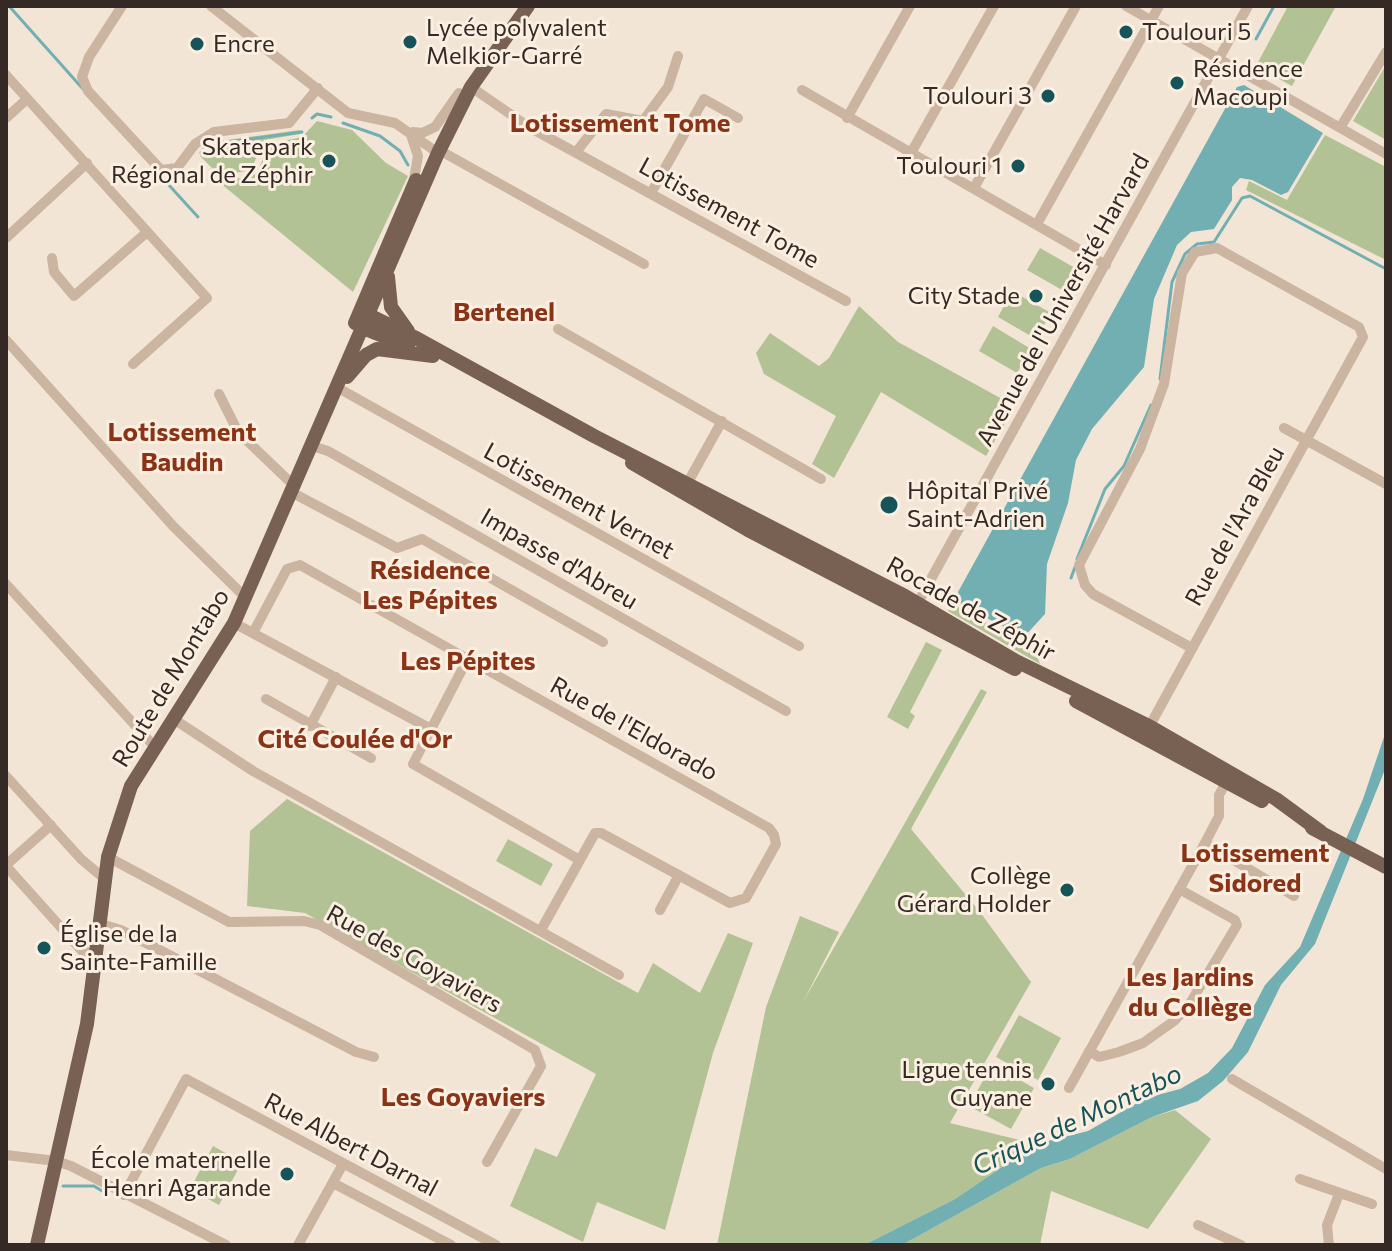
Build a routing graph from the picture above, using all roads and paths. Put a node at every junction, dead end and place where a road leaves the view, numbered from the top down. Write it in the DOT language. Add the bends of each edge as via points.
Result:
graph roads {
  1 [pos="122,6"];
  2 [pos="211,6"];
  3 [pos="528,6"];
  4 [pos="910,6"];
  5 [pos="994,6"];
  6 [pos="1076,6"];
  7 [pos="1126,6"];
  8 [pos="1159,6"];
  9 [pos="1248,6"];
  10 [pos="1151,20"];
  11 [pos="1386,52"];
  12 [pos="678,56"];
  13 [pos="1219,59"];
  14 [pos="6,75"];
  15 [pos="318,88"];
  16 [pos="465,90"];
  17 [pos="802,90"];
  18 [pos="27,99"];
  19 [pos="6,118"];
  20 [pos="738,118"];
  21 [pos="847,118"];
  22 [pos="1340,128"];
  23 [pos="408,130"];
  24 [pos="436,150"];
  25 [pos="577,151"];
  26 [pos="911,153"];
  27 [pos="1386,154"];
  28 [pos="87,163"];
  29 [pos="974,188"];
  30 [pos="651,193"];
  31 [pos="408,199"];
  32 [pos="1037,224"];
  33 [pos="146,233"];
  34 [pos="7,236"];
  35 [pos="52,258"];
  36 [pos="644,264"];
  37 [pos="1106,265"];
  38 [pos="388,272"];
  39 [pos="846,301"];
  40 [pos="363,320"];
  41 [pos="558,329"];
  42 [pos="414,337"];
  43 [pos="6,340"];
  44 [pos="433,356"];
  45 [pos="133,364"];
  46 [pos="463,365"];
  47 [pos="340,389"];
  48 [pos="219,394"];
  49 [pos="330,404"];
  50 [pos="722,421"];
  51 [pos="1284,428"];
  52 [pos="594,436"];
  53 [pos="1306,443"];
  54 [pos="312,446"];
  55 [pos="821,479"];
  56 [pos="687,484"];
  57 [pos="1386,484"];
  58 [pos="290,486"];
  59 [pos="6,584"];
  60 [pos="246,598"];
  61 [pos="915,608"];
  62 [pos="234,623"];
  63 [pos="254,631"];
  64 [pos="603,642"];
  65 [pos="799,646"];
  66 [pos="1190,647"];
  67 [pos="468,658"];
  68 [pos="336,677"];
  69 [pos="266,699"];
  70 [pos="786,711"];
  71 [pos="172,718"];
  72 [pos="310,726"];
  73 [pos="429,728"];
  74 [pos="1147,731"];
  75 [pos="154,746"];
  76 [pos="371,758"];
  77 [pos="6,776"];
  78 [pos="1227,781"];
  79 [pos="51,825"];
  80 [pos="1205,843"];
  81 [pos="108,857"];
  82 [pos="578,859"];
  83 [pos="6,866"];
  84 [pos="1386,867"];
  85 [pos="679,875"];
  86 [pos="106,880"];
  87 [pos="1179,889"];
  88 [pos="1294,896"];
  89 [pos="660,910"];
  90 [pos="101,924"];
  91 [pos="541,930"];
  92 [pos="98,953"];
  93 [pos="619,975"];
  94 [pos="1089,1051"];
  95 [pos="374,1057"];
  96 [pos="1232,1079"];
  97 [pos="1069,1088"];
  98 [pos="6,1155"];
  99 [pos="56,1161"];
  100 [pos="487,1162"];
  101 [pos="343,1164"];
  102 [pos="1386,1169"];
  103 [pos="1300,1179"];
  104 [pos="333,1183"];
  105 [pos="1339,1194"];
  106 [pos="124,1195"];
  107 [pos="1372,1204"];
  108 [pos="1198,1225"];
  109 [pos="1329,1242"];
  110 [pos="37,1245"];
  111 [pos="226,1245"];
  112 [pos="298,1245"];
  113 [pos="451,1245"];
  114 [pos="496,1245"];
  115 [pos="1241,1245"];
  1 -- 15 [label="street" via="82,77 88,91 161,170 177,168 195,144 214,132 289,123"];
  2 -- 15 [label="street"];
  3 -- 16 [label="main road, Route de Montabo" via="478,62"];
  4 -- 21 [label="street"];
  5 -- 26 [label="street"];
  6 -- 29 [label="street"];
  7 -- 10 [label="street"];
  8 -- 10 [label="street"];
  9 -- 13 [label="street, Avenue de l'Université Harvard"];
  10 -- 13 [label="street"];
  10 -- 32 [label="street"];
  11 -- 22 [label="street"];
  12 -- 25 [label="street" via="663,96 643,121 606,114"];
  13 -- 22 [label="street"];
  13 -- 37 [label="street, Avenue de l'Université Harvard"];
  14 -- 18 [label="street"];
  15 -- 23 [label="street" via="352,115"];
  16 -- 23 [label="street" via="435,127 422,133"];
  16 -- 24 [label="main road, Route de Montabo"];
  16 -- 25 [label="street, Lotissement Tome"];
  17 -- 21 [label="street"];
  18 -- 19 [label="street"];
  18 -- 28 [label="street"];
  20 -- 30 [label="street" via="704,99"];
  21 -- 26 [label="street"];
  22 -- 27 [label="street"];
  23 -- 24 [label="street"];
  23 -- 31 [label="street" via="419,163"];
  24 -- 31 [label="main road, Route de Montabo"];
  24 -- 36 [label="street"];
  24 -- 38 [label="main road, Route de Montabo"];
  25 -- 30 [label="street, Lotissement Tome"];
  26 -- 29 [label="street"];
  28 -- 33 [label="street"];
  28 -- 34 [label="street"];
  29 -- 32 [label="street"];
  30 -- 39 [label="street, Lotissement Tome"];
  31 -- 40 [label="main road, Route de Montabo"];
  32 -- 37 [label="street"];
  33 -- 35 [label="street" via="74,296 54,272"];
  33 -- 45 [label="street" via="207,298"];
  37 -- 61 [label="street, Avenue de l'Université Harvard"];
  38 -- 40 [label="main road, Route de Montabo"];
  38 -- 42 [label="main road" via="394,315"];
  40 -- 42 [label="main road, Rocade de Zéphir"];
  40 -- 44 [label="main road, Rocade de Zéphir"];
  40 -- 49 [label="main road, Route de Montabo"];
  40 -- 58 [label="main road, Route de Montabo"];
  41 -- 50 [label="street"];
  42 -- 46 [label="main road, Rocade de Zéphir"];
  43 -- 60 [label="street" via="173,526"];
  44 -- 46 [label="main road, Rocade de Zéphir"];
  44 -- 47 [label="main road" via="377,349"];
  46 -- 52 [label="main road, Rocade de Zéphir"];
  47 -- 49 [label="main road"];
  47 -- 65 [label="street, Lotissement Vernet"];
  48 -- 58 [label="street" via="238,432"];
  49 -- 54 [label="main road, Route de Montabo"];
  50 -- 55 [label="street"];
  50 -- 56 [label="street"];
  51 -- 53 [label="street"];
  52 -- 56 [label="main road, Rocade de Zéphir"];
  52 -- 61 [label="main road, Rocade de Zéphir" via="658,481"];
  53 -- 57 [label="street"];
  53 -- 66 [label="street, Rue de l'Ara Bleu"];
  53 -- 66 [label="street, Rue de l'Ara Bleu" via="1363,337 1359,327 1229,253 1195,252 1178,295 1164,384 1140,449 1079,565 1093,594"];
  54 -- 58 [label="main road, Route de Montabo"];
  54 -- 70 [label="street, Impasse d'Abreu"];
  56 -- 61 [label="main road, Rocade de Zéphir"];
  58 -- 60 [label="main road, Route de Montabo"];
  58 -- 64 [label="street" via="397,548 422,539"];
  59 -- 75 [label="street"];
  60 -- 62 [label="main road, Route de Montabo"];
  61 -- 74 [label="main road, Rocade de Zéphir"];
  62 -- 63 [label="street"];
  62 -- 71 [label="main road, Route de Montabo"];
  63 -- 67 [label="street, Rue de l'Eldorado" via="287,569 300,565"];
  63 -- 68 [label="street"];
  66 -- 74 [label="street, Rue de l'Ara Bleu"];
  67 -- 73 [label="street"];
  67 -- 85 [label="street, Rue de l'Eldorado" via="769,828 776,844 746,898 730,903"];
  68 -- 72 [label="street"];
  68 -- 73 [label="street"];
  69 -- 72 [label="street"];
  71 -- 75 [label="main road, Route de Montabo"];
  71 -- 91 [label="street" via="253,771"];
  72 -- 76 [label="street"];
  73 -- 82 [label="street" via="413,759 416,768"];
  74 -- 78 [label="main road, Rocade de Zéphir"];
  75 -- 81 [label="main road, Route de Montabo" via="131,786"];
  77 -- 79 [label="street"];
  78 -- 80 [label="street" via="1219,795 1219,816"];
  78 -- 84 [label="main road, Rocade de Zéphir"];
  79 -- 83 [label="street"];
  79 -- 86 [label="street"];
  80 -- 87 [label="street"];
  80 -- 88 [label="street"];
  81 -- 86 [label="main road, Route de Montabo"];
  81 -- 100 [label="street, Rue des Goyaviers" via="229,922 320,925 535,1050 541,1066"];
  82 -- 85 [label="street" via="592,835 601,833"];
  82 -- 91 [label="street"];
  83 -- 92 [label="street" via="83,952"];
  85 -- 89 [label="street"];
  86 -- 90 [label="main road, Route de Montabo"];
  87 -- 94 [label="street"];
  87 -- 94 [label="street" via="1237,925 1174,1021 1119,1052 1099,1057"];
  90 -- 92 [label="main road, Route de Montabo"];
  90 -- 95 [label="street"];
  91 -- 93 [label="street"];
  92 -- 99 [label="main road, Route de Montabo"];
  94 -- 97 [label="street"];
  96 -- 102 [label="street"];
  98 -- 99 [label="street"];
  99 -- 106 [label="street"];
  99 -- 110 [label="main road, Route de Montabo"];
  101 -- 104 [label="street"];
  101 -- 106 [label="street, Rue Albert Darnal" via="186,1079"];
  101 -- 114 [label="street, Rue Albert Darnal"];
  103 -- 105 [label="street"];
  104 -- 112 [label="street, Rue Albert Darnal"];
  104 -- 113 [label="street, Rue Albert Darnal"];
  105 -- 107 [label="street"];
  105 -- 109 [label="street" via="1327,1225"];
  106 -- 111 [label="street"];
  108 -- 115 [label="street"];
}
